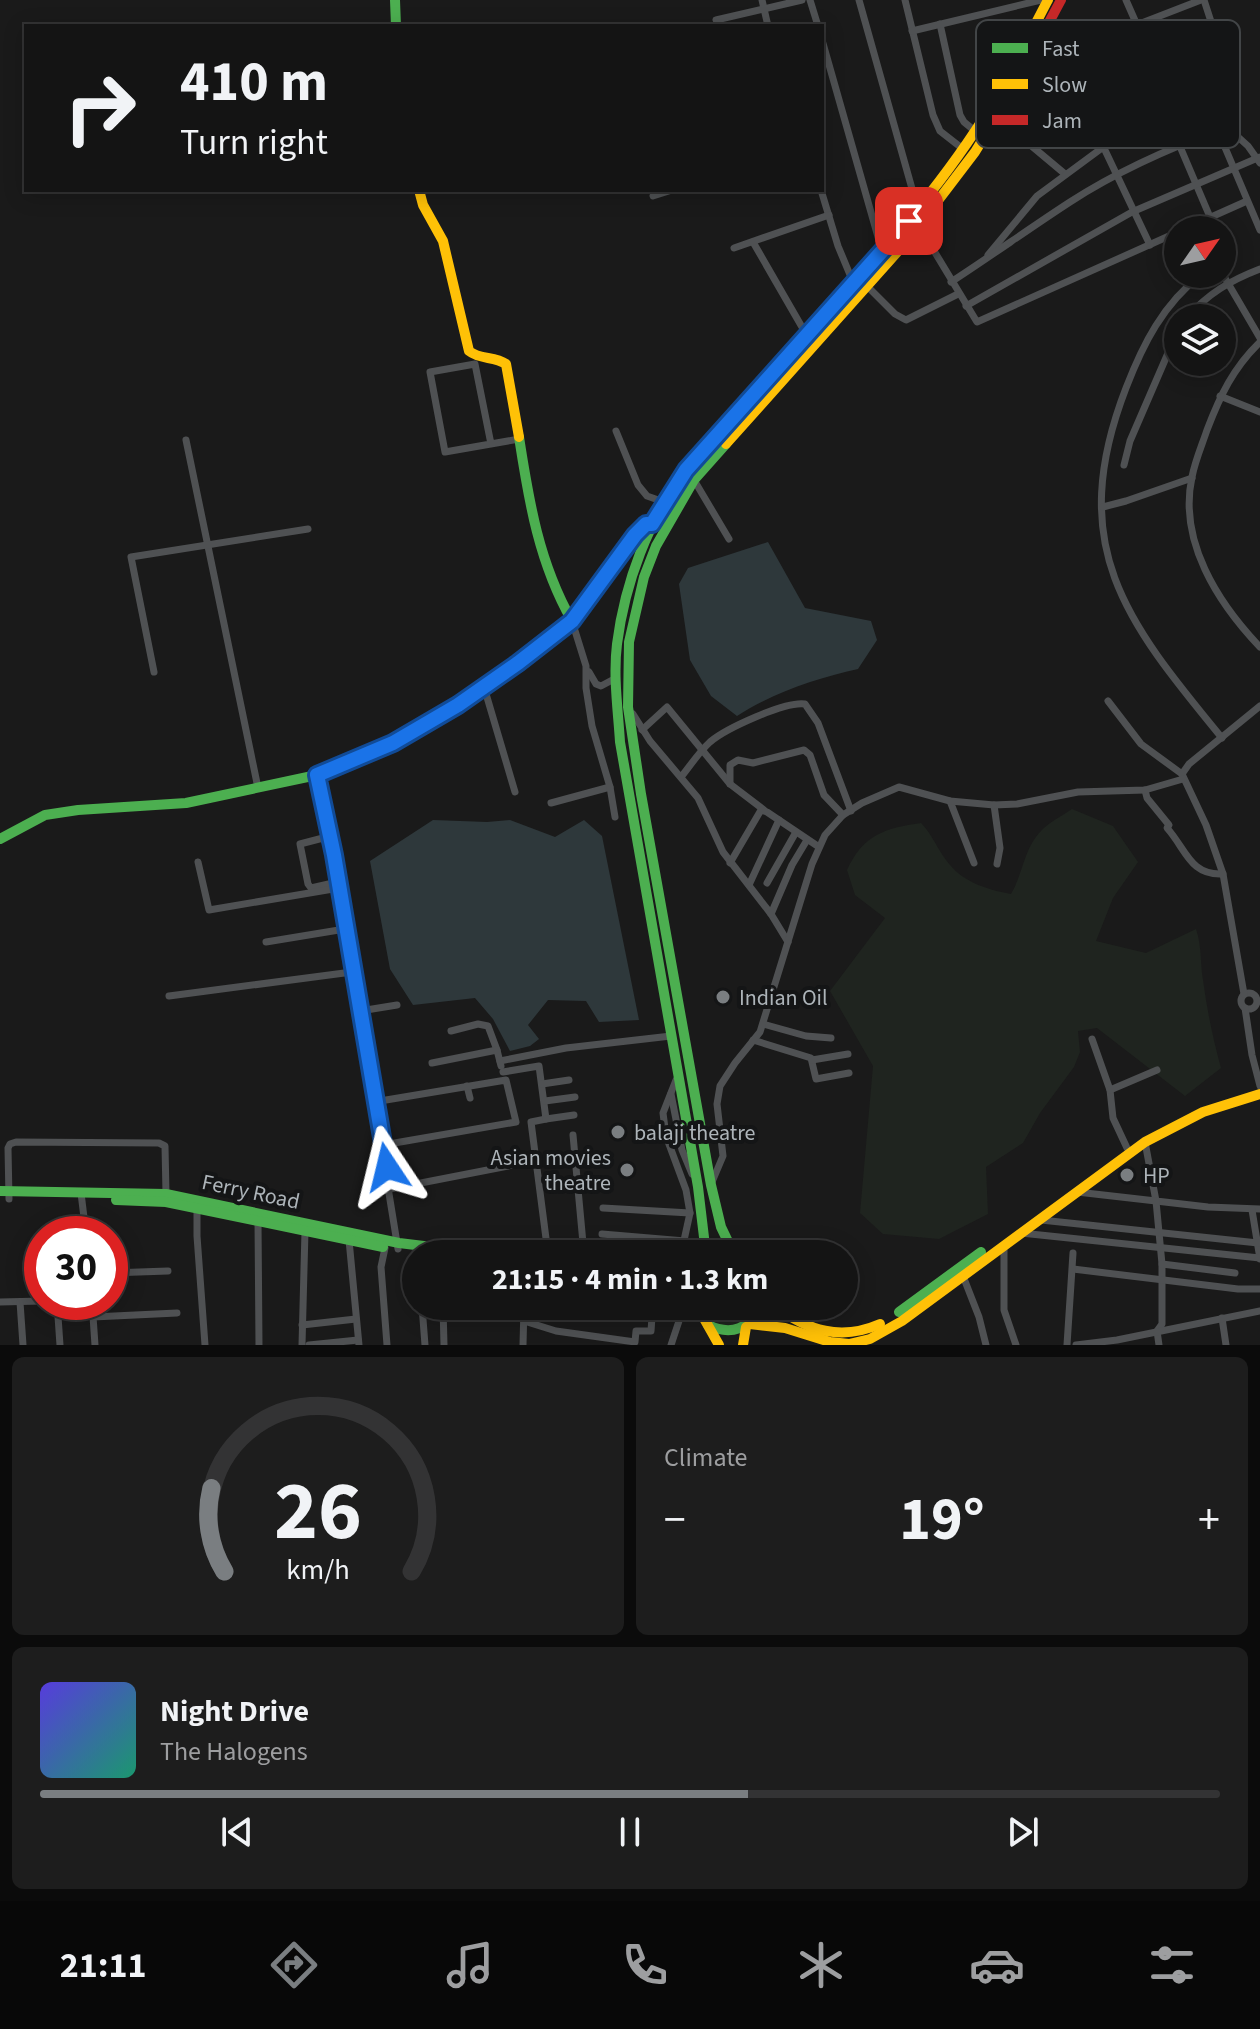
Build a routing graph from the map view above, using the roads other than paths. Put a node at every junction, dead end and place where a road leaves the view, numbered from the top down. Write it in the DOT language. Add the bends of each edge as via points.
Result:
graph roads {
  1 [pos="395,0"];
  2 [pos="762,0"];
  3 [pos="802,0"];
  4 [pos="810,0"];
  5 [pos="859,0"];
  6 [pos="905,0"];
  7 [pos="1041,0"];
  8 [pos="1048,0"];
  9 [pos="1126,0"];
  10 [pos="1203,0"];
  11 [pos="1063,1"];
  12 [pos="764,10"];
  13 [pos="716,20"];
  14 [pos="1037,20"];
  15 [pos="1052,20"];
  16 [pos="1135,20"];
  17 [pos="1150,20"];
  18 [pos="1210,20"];
  19 [pos="396,24"];
  20 [pos="768,24"];
  21 [pos="817,24"];
  22 [pos="940,24"];
  23 [pos="912,31"];
  24 [pos="824,47"];
  25 [pos="975,131"];
  26 [pos="1240,139"];
  27 [pos="977,148"];
  28 [pos="1034,148"];
  29 [pos="1102,148"];
  30 [pos="1173,148"];
  31 [pos="1180,148"];
  32 [pos="1225,148"];
  33 [pos="963,149"];
  34 [pos="1259,160"];
  35 [pos="1233,167"];
  36 [pos="1065,174"];
  37 [pos="1116,177"];
  38 [pos="1195,183"];
  39 [pos="420,192"];
  40 [pos="666,192"];
  41 [pos="822,192"];
  42 [pos="653,196"];
  43 [pos="1247,201"];
  44 [pos="918,210"];
  45 [pos="1132,212"];
  46 [pos="829,215"];
  47 [pos="1210,216"];
  48 [pos="1212,216"];
  49 [pos="1258,221"];
  50 [pos="919,226"];
  51 [pos="1260,230"];
  52 [pos="1164,238"];
  53 [pos="753,242"];
  54 [pos="1150,245"];
  55 [pos="734,248"];
  56 [pos="882,251"];
  57 [pos="983,262"];
  58 [pos="1260,269"];
  59 [pos="1236,279"];
  60 [pos="853,282"];
  61 [pos="951,282"];
  62 [pos="867,286"];
  63 [pos="1184,288"];
  64 [pos="1221,288"];
  65 [pos="1231,288"];
  66 [pos="958,294"];
  67 [pos="1203,304"];
  68 [pos="966,306"];
  69 [pos="806,334"];
  70 [pos="1260,340"];
  71 [pos="1164,362"];
  72 [pos="1220,396"];
  73 [pos="1260,412"];
  74 [pos="616,431"];
  75 [pos="519,439"];
  76 [pos="186,440"];
  77 [pos="491,444"];
  78 [pos="1124,465"];
  79 [pos="1192,478"];
  80 [pos="694,480"];
  81 [pos="664,502"];
  82 [pos="1103,507"];
  83 [pos="652,524"];
  84 [pos="308,529"];
  85 [pos="729,539"];
  86 [pos="210,545"];
  87 [pos="572,621"];
  88 [pos="1260,647"];
  89 [pos="586,666"];
  90 [pos="154,672"];
  91 [pos="616,678"];
  92 [pos="484,687"];
  93 [pos="1108,701"];
  94 [pos="1260,706"];
  95 [pos="628,707"];
  96 [pos="642,730"];
  97 [pos="1222,738"];
  98 [pos="703,752"];
  99 [pos="317,775"];
  100 [pos="1183,776"];
  101 [pos="681,777"];
  102 [pos="730,784"];
  103 [pos="610,787"];
  104 [pos="258,788"];
  105 [pos="1145,790"];
  106 [pos="515,792"];
  107 [pos="950,801"];
  108 [pos="551,803"];
  109 [pos="994,805"];
  110 [pos="764,810"];
  111 [pos="847,813"];
  112 [pos="615,817"];
  113 [pos="779,820"];
  114 [pos="796,832"];
  115 [pos="0,839"];
  116 [pos="807,840"];
  117 [pos="819,847"];
  118 [pos="330,849"];
  119 [pos="198,862"];
  120 [pos="730,863"];
  121 [pos="974,863"];
  122 [pos="997,864"];
  123 [pos="1223,874"];
  124 [pos="767,883"];
  125 [pos="333,885"];
  126 [pos="749,885"];
  127 [pos="771,914"];
  128 [pos="345,929"];
  129 [pos="266,942"];
  130 [pos="788,942"];
  131 [pos="352,972"];
  132 [pos="1244,994"];
  133 [pos="1258,995"];
  134 [pos="169,996"];
  135 [pos="397,1005"];
  136 [pos="1245,1008"];
  137 [pos="360,1011"];
  138 [pos="763,1024"];
  139 [pos="451,1031"];
  140 [pos="671,1036"];
  141 [pos="831,1038"];
  142 [pos="1092,1039"];
  143 [pos="753,1040"];
  144 [pos="497,1050"];
  145 [pos="848,1054"];
  146 [pos="812,1060"];
  147 [pos="500,1061"];
  148 [pos="432,1063"];
  149 [pos="1157,1070"];
  150 [pos="849,1073"];
  151 [pos="504,1076"];
  152 [pos="677,1077"];
  153 [pos="569,1080"];
  154 [pos="542,1084"];
  155 [pos="467,1086"];
  156 [pos="1260,1086"];
  157 [pos="1110,1090"];
  158 [pos="670,1092"];
  159 [pos="1260,1094"];
  160 [pos="575,1097"];
  161 [pos="470,1098"];
  162 [pos="545,1101"];
  163 [pos="374,1102"];
  164 [pos="574,1115"];
  165 [pos="546,1119"];
  166 [pos="1172,1123"];
  167 [pos="573,1135"];
  168 [pos="1145,1142"];
  169 [pos="383,1145"];
  170 [pos="1127,1148"];
  171 [pos="518,1164"];
  172 [pos="711,1185"];
  173 [pos="698,1187"];
  174 [pos="390,1189"];
  175 [pos="1075,1192"];
  176 [pos="166,1194"];
  177 [pos="5,1195"];
  178 [pos="82,1196"];
  179 [pos="1156,1201"];
  180 [pos="197,1204"];
  181 [pos="603,1208"];
  182 [pos="1256,1210"];
  183 [pos="690,1213"];
  184 [pos="84,1216"];
  185 [pos="1037,1220"];
  186 [pos="258,1221"];
  187 [pos="305,1231"];
  188 [pos="1019,1233"];
  189 [pos="1160,1233"];
  190 [pos="602,1234"];
  191 [pos="349,1240"];
  192 [pos="546,1240"];
  193 [pos="583,1240"];
  194 [pos="673,1240"];
  195 [pos="685,1240"];
  196 [pos="704,1240"];
  197 [pos="727,1240"];
  198 [pos="1258,1243"];
  199 [pos="1004,1244"];
  200 [pos="398,1246"];
  201 [pos="402,1246"];
  202 [pos="402,1247"];
  203 [pos="385,1248"];
  204 [pos="1161,1248"];
  205 [pos="1073,1253"];
  206 [pos="1260,1259"];
  207 [pos="1162,1264"];
  208 [pos="1073,1269"];
  209 [pos="168,1271"];
  210 [pos="128,1272"];
  211 [pos="1235,1273"];
  212 [pos="963,1276"];
  213 [pos="1161,1278"];
  214 [pos="1260,1289"];
  215 [pos="0,1302"];
  216 [pos="20,1302"];
  217 [pos="24,1302"];
  218 [pos="1260,1311"];
  219 [pos="177,1313"];
  220 [pos="128,1315"];
  221 [pos="1222,1318"];
  222 [pos="356,1319"];
  223 [pos="58,1320"];
  224 [pos="93,1320"];
  225 [pos="423,1320"];
  226 [pos="443,1320"];
  227 [pos="652,1320"];
  228 [pos="679,1320"];
  229 [pos="705,1320"];
  230 [pos="751,1320"];
  231 [pos="795,1320"];
  232 [pos="524,1321"];
  233 [pos="302,1325"];
  234 [pos="708,1325"];
  235 [pos="748,1325"];
  236 [pos="1157,1331"];
  237 [pos="846,1334"];
  238 [pos="1118,1342"];
  239 [pos="358,1343"];
  240 [pos="715,1343"];
  241 [pos="858,1344"];
  242 [pos="1093,1344"];
  243 [pos="23,1345"];
  244 [pos="60,1345"];
  245 [pos="95,1345"];
  246 [pos="205,1345"];
  247 [pos="259,1345"];
  248 [pos="302,1345"];
  249 [pos="309,1345"];
  250 [pos="387,1345"];
  251 [pos="425,1345"];
  252 [pos="444,1345"];
  253 [pos="523,1345"];
  254 [pos="671,1345"];
  255 [pos="743,1345"];
  256 [pos="986,1345"];
  257 [pos="1016,1345"];
  258 [pos="1067,1345"];
  259 [pos="1076,1345"];
  260 [pos="1159,1345"];
  261 [pos="1226,1345"];
  1 -- 19 [label="main road"];
  2 -- 12 [label="street"];
  3 -- 12 [label="street"];
  4 -- 21 [label="street"];
  5 -- 44 [label="street"];
  6 -- 23 [label="street"];
  7 -- 22 [label="street"];
  8 -- 14 [label="main road"];
  9 -- 16 [label="street"];
  10 -- 17 [label="street"];
  10 -- 18 [label="street"];
  11 -- 15 [label="main road"];
  12 -- 13 [label="street"];
  12 -- 20 [label="street"];
  22 -- 23 [label="street"];
  22 -- 25 [label="street" via="960,115"];
  23 -- 33 [label="street" via="937,124"];
  24 -- 56 [label="street"];
  25 -- 33 [label="main road"];
  26 -- 34 [label="street"];
  27 -- 50 [label="main road"];
  28 -- 36 [label="street"];
  29 -- 36 [label="street"];
  29 -- 37 [label="street"];
  30 -- 37 [label="street"];
  31 -- 38 [label="street"];
  32 -- 35 [label="street"];
  33 -- 44 [label="main road"];
  34 -- 35 [label="street"];
  35 -- 38 [label="street"];
  35 -- 43 [label="street"];
  36 -- 57 [label="street" via="1028,205"];
  37 -- 45 [label="street"];
  37 -- 57 [label="street" via="1072,200"];
  38 -- 45 [label="street"];
  38 -- 47 [label="street"];
  39 -- 75 [label="main road" via="443,241 469,351 506,364"];
  40 -- 42 [label="street"];
  41 -- 46 [label="street"];
  43 -- 48 [label="street"];
  43 -- 49 [label="street"];
  44 -- 56 [label="main road"];
  45 -- 54 [label="street"];
  45 -- 68 [label="street"];
  46 -- 53 [label="street"];
  46 -- 60 [label="street"];
  49 -- 51 [label="street"];
  50 -- 61 [label="street"];
  50 -- 62 [label="main road"];
  52 -- 54 [label="street"];
  53 -- 55 [label="street"];
  53 -- 69 [label="street"];
  54 -- 68 [label="street" via="980,322"];
  56 -- 60 [label="main road"];
  57 -- 61 [label="street"];
  58 -- 59 [label="street"];
  60 -- 69 [label="main road"];
  61 -- 66 [label="street"];
  62 -- 66 [label="street" via="906,320"];
  62 -- 80 [label="main road"];
  63 -- 82 [label="street" via="1140,352 1110,437"];
  64 -- 67 [label="street"];
  65 -- 70 [label="street"];
  66 -- 68 [label="street"];
  69 -- 81 [label="main road"];
  70 -- 72 [label="street"];
  71 -- 78 [label="street"];
  72 -- 73 [label="street"];
  72 -- 79 [label="street"];
  74 -- 81 [label="street" via="643,492"];
  75 -- 77 [label="street"];
  75 -- 87 [label="main road" via="550,581"];
  76 -- 86 [label="street"];
  77 -- 77 [label="street" via="445,452 430,372 475,364"];
  79 -- 82 [label="street"];
  79 -- 88 [label="street" via="1192,528 1204,567"];
  80 -- 85 [label="street"];
  80 -- 95 [label="main road" via="644,577 629,642"];
  81 -- 83 [label="main road"];
  82 -- 97 [label="street" via="1108,561 1135,624"];
  83 -- 87 [label="street" via="635,535"];
  83 -- 91 [label="main road" via="625,602"];
  84 -- 86 [label="street"];
  86 -- 90 [label="street" via="131,557"];
  86 -- 104 [label="street"];
  87 -- 89 [label="street"];
  87 -- 92 [label="main road"];
  89 -- 91 [label="street" via="596,684 607,685"];
  89 -- 103 [label="street" via="592,726"];
  91 -- 140 [label="main road" via="620,742"];
  92 -- 99 [label="main road" via="393,743"];
  92 -- 106 [label="street"];
  93 -- 100 [label="street" via="1141,744"];
  94 -- 97 [label="street"];
  95 -- 96 [label="street"];
  95 -- 172 [label="main road"];
  96 -- 98 [label="street" via="667,707"];
  96 -- 101 [label="street"];
  97 -- 100 [label="street" via="1189,764"];
  98 -- 101 [label="street"];
  98 -- 102 [label="street"];
  98 -- 111 [label="street" via="710,742 775,709 805,704 818,723"];
  99 -- 104 [label="main road"];
  99 -- 118 [label="street"];
  100 -- 105 [label="street"];
  100 -- 123 [label="street"];
  101 -- 120 [label="street" via="698,798"];
  102 -- 110 [label="street"];
  102 -- 111 [label="street" via="730,765 738,760 753,763 804,750 824,795"];
  103 -- 108 [label="street"];
  103 -- 112 [label="street"];
  104 -- 115 [label="main road" via="186,803 45,815"];
  105 -- 109 [label="street" via="1078,792"];
  105 -- 123 [label="street" via="1178,846 1201,871"];
  107 -- 109 [label="street"];
  107 -- 111 [label="street" via="899,787"];
  107 -- 121 [label="street"];
  109 -- 122 [label="street"];
  110 -- 113 [label="street"];
  110 -- 120 [label="street"];
  111 -- 117 [label="street"];
  113 -- 114 [label="street"];
  113 -- 126 [label="street"];
  114 -- 116 [label="street"];
  114 -- 124 [label="street"];
  116 -- 117 [label="street"];
  116 -- 127 [label="street"];
  117 -- 130 [label="street"];
  118 -- 125 [label="street"];
  118 -- 125 [label="street" via="323,838 300,845 309,887"];
  119 -- 125 [label="street" via="209,910"];
  120 -- 126 [label="street"];
  123 -- 132 [label="street"];
  125 -- 128 [label="street"];
  126 -- 127 [label="street"];
  127 -- 130 [label="street"];
  128 -- 129 [label="street"];
  128 -- 131 [label="street"];
  130 -- 138 [label="street"];
  131 -- 134 [label="street"];
  131 -- 137 [label="street"];
  132 -- 133 [label="street"];
  132 -- 136 [label="street"];
  133 -- 136 [label="street" via="1255,1005"];
  135 -- 137 [label="street"];
  136 -- 156 [label="street"];
  137 -- 163 [label="street"];
  138 -- 141 [label="street"];
  138 -- 143 [label="street"];
  139 -- 144 [label="street" via="488,1026"];
  140 -- 147 [label="street"];
  140 -- 152 [label="main road"];
  142 -- 157 [label="street"];
  143 -- 146 [label="street"];
  143 -- 172 [label="street" via="718,1094 723,1156"];
  144 -- 147 [label="street"];
  144 -- 148 [label="street"];
  145 -- 146 [label="street"];
  146 -- 150 [label="street" via="816,1079"];
  147 -- 151 [label="street"];
  149 -- 157 [label="street"];
  151 -- 154 [label="street" via="539,1066"];
  151 -- 155 [label="street"];
  151 -- 169 [label="street" via="516,1122"];
  152 -- 158 [label="street"];
  152 -- 173 [label="main road"];
  153 -- 154 [label="street"];
  154 -- 162 [label="street"];
  155 -- 161 [label="street"];
  155 -- 163 [label="street"];
  156 -- 166 [label="main road" via="1219,1097"];
  157 -- 170 [label="street" via="1113,1118"];
  158 -- 173 [label="street" via="682,1150"];
  158 -- 183 [label="street" via="663,1113 665,1131"];
  159 -- 166 [label="main road"];
  160 -- 162 [label="street"];
  162 -- 165 [label="street"];
  163 -- 169 [label="street"];
  164 -- 165 [label="street"];
  165 -- 192 [label="street" via="531,1122"];
  166 -- 168 [label="main road"];
  166 -- 170 [label="main road"];
  167 -- 193 [label="street"];
  168 -- 175 [label="main road"];
  168 -- 179 [label="street"];
  169 -- 174 [label="street"];
  170 -- 237 [label="main road" via="896,1312 867,1331"];
  171 -- 174 [label="street"];
  172 -- 197 [label="main road"];
  173 -- 196 [label="main road"];
  174 -- 200 [label="street"];
  175 -- 179 [label="street"];
  175 -- 185 [label="main road"];
  176 -- 177 [label="street" via="167,1153 159,1143 10,1144"];
  176 -- 178 [label="main road, Ferry Road"];
  176 -- 180 [label="main road, Ferry Road"];
  177 -- 178 [label="main road, Ferry Road"];
  178 -- 180 [label="main road, Ferry Road"];
  178 -- 184 [label="street"];
  179 -- 182 [label="street"];
  179 -- 189 [label="street"];
  180 -- 186 [label="main road, Ferry Road"];
  180 -- 200 [label="main road, Ferry Road"];
  180 -- 246 [label="street"];
  181 -- 183 [label="street"];
  182 -- 198 [label="street"];
  183 -- 195 [label="street"];
  185 -- 188 [label="main road"];
  185 -- 189 [label="street"];
  186 -- 187 [label="main road, Ferry Road"];
  186 -- 247 [label="street"];
  187 -- 191 [label="main road, Ferry Road"];
  187 -- 233 [label="street"];
  188 -- 199 [label="main road"];
  188 -- 204 [label="street"];
  189 -- 198 [label="street"];
  189 -- 204 [label="street"];
  190 -- 194 [label="street"];
  191 -- 203 [label="main road, Ferry Road"];
  191 -- 222 [label="street"];
  198 -- 206 [label="street"];
  199 -- 212 [label="main road"];
  199 -- 257 [label="street" via="1004,1310"];
  200 -- 201 [label="main road, Ferry Road"];
  200 -- 202 [label="main road, Ferry Road"];
  200 -- 203 [label="main road, Ferry Road"];
  203 -- 250 [label="street" via="381,1267"];
  204 -- 206 [label="street"];
  204 -- 207 [label="street"];
  205 -- 208 [label="street"];
  207 -- 211 [label="street"];
  207 -- 213 [label="street"];
  208 -- 213 [label="street"];
  208 -- 258 [label="street"];
  209 -- 210 [label="street"];
  212 -- 241 [label="main road" via="902,1321"];
  212 -- 256 [label="street"];
  213 -- 214 [label="street"];
  213 -- 236 [label="street" via="1162,1324"];
  215 -- 216 [label="street"];
  216 -- 217 [label="street"];
  216 -- 243 [label="street"];
  218 -- 221 [label="street"];
  219 -- 220 [label="street"];
  221 -- 236 [label="street"];
  221 -- 261 [label="street"];
  222 -- 233 [label="street"];
  222 -- 239 [label="street"];
  223 -- 244 [label="street"];
  224 -- 245 [label="street"];
  225 -- 251 [label="street"];
  226 -- 252 [label="street"];
  227 -- 232 [label="street" via="651,1331 636,1331 635,1342"];
  228 -- 254 [label="street"];
  229 -- 234 [label="main road"];
  230 -- 235 [label="main road"];
  231 -- 237 [label="main road"];
  232 -- 253 [label="street"];
  233 -- 248 [label="street"];
  234 -- 235 [label="main road" via="725,1332"];
  234 -- 240 [label="main road"];
  235 -- 241 [label="main road"];
  235 -- 255 [label="main road"];
  236 -- 238 [label="street"];
  236 -- 260 [label="street"];
  237 -- 241 [label="main road"];
  238 -- 242 [label="street"];
  239 -- 249 [label="street"];
  242 -- 259 [label="street"];
}
